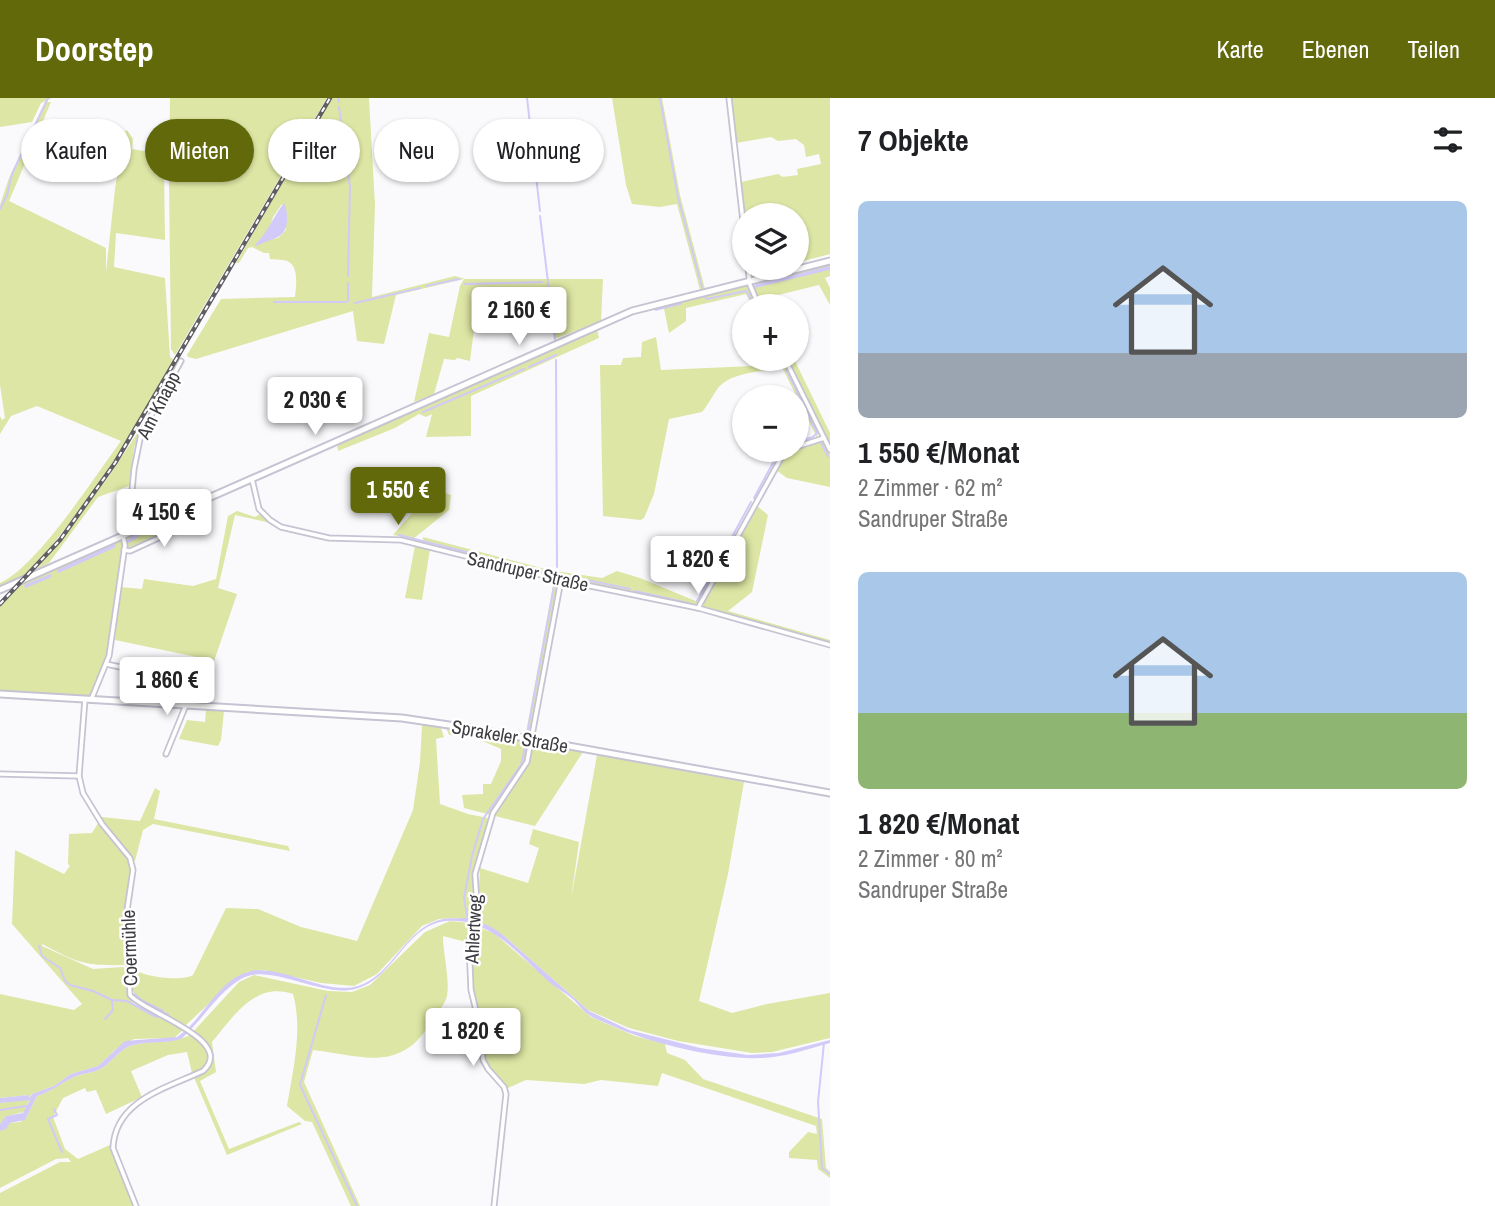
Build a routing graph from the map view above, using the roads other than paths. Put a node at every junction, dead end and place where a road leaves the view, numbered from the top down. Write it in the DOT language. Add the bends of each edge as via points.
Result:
graph roads {
  1 [pos="729,98"];
  2 [pos="741,203"];
  3 [pos="830,261"];
  4 [pos="809,266"];
  5 [pos="749,280"];
  6 [pos="754,294"];
  7 [pos="181,361"];
  8 [pos="791,371"];
  9 [pos="824,438"];
  10 [pos="809,443"];
  11 [pos="830,450"];
  12 [pos="781,462"];
  13 [pos="252,479"];
  14 [pos="198,520"];
  15 [pos="126,535"];
  16 [pos="124,550"];
  17 [pos="557,579"];
  18 [pos="0,590"];
  19 [pos="698,608"];
  20 [pos="830,645"];
  21 [pos="106,664"];
  22 [pos="180,682"];
  23 [pos="0,694"];
  24 [pos="88,700"];
  25 [pos="186,705"];
  26 [pos="532,740"];
  27 [pos="166,754"];
  28 [pos="0,774"];
  29 [pos="79,776"];
  30 [pos="830,793"];
  31 [pos="136,1206"];
  32 [pos="495,1206"];
  1 -- 2 [label="street"];
  3 -- 4 [label="main road"];
  5 -- 6 [label="street"];
  5 -- 13 [label="main road" via="630,312"];
  7 -- 15 [label="street, Am Knapp" via="141,433"];
  8 -- 9 [label="street"];
  9 -- 10 [label="street"];
  9 -- 11 [label="street"];
  12 -- 19 [label="street"];
  13 -- 15 [label="main road"];
  13 -- 17 [label="street, Sandruper Straße" via="259,509 281,527 329,538 392,538"];
  14 -- 16 [label="street"];
  15 -- 16 [label="street, Am Knapp"];
  15 -- 18 [label="main road"];
  16 -- 21 [label="street, Am Knapp"];
  17 -- 19 [label="street, Sandruper Straße"];
  17 -- 26 [label="street, Ahlertweg"];
  19 -- 20 [label="street, Sandruper Straße"];
  21 -- 22 [label="street"];
  21 -- 24 [label="street, Am Knapp"];
  23 -- 24 [label="main road, Sprakeler Straße"];
  24 -- 25 [label="main road, Sprakeler Straße"];
  24 -- 29 [label="street, Coermühle"];
  25 -- 26 [label="main road, Sprakeler Straße" via="402,718"];
  25 -- 27 [label="street"];
  26 -- 30 [label="main road, Sprakeler Straße"];
  26 -- 32 [label="street, Ahlertweg" via="523,770 492,816 475,874 477,900 469,943 482,1057 506,1094"];
  28 -- 29 [label="street"];
  29 -- 31 [label="street, Coermühle" via="83,793 132,864 126,917 128,987 135,1001 192,1032 207,1048 210,1062 132,1105 114,1141 114,1151"];
}
